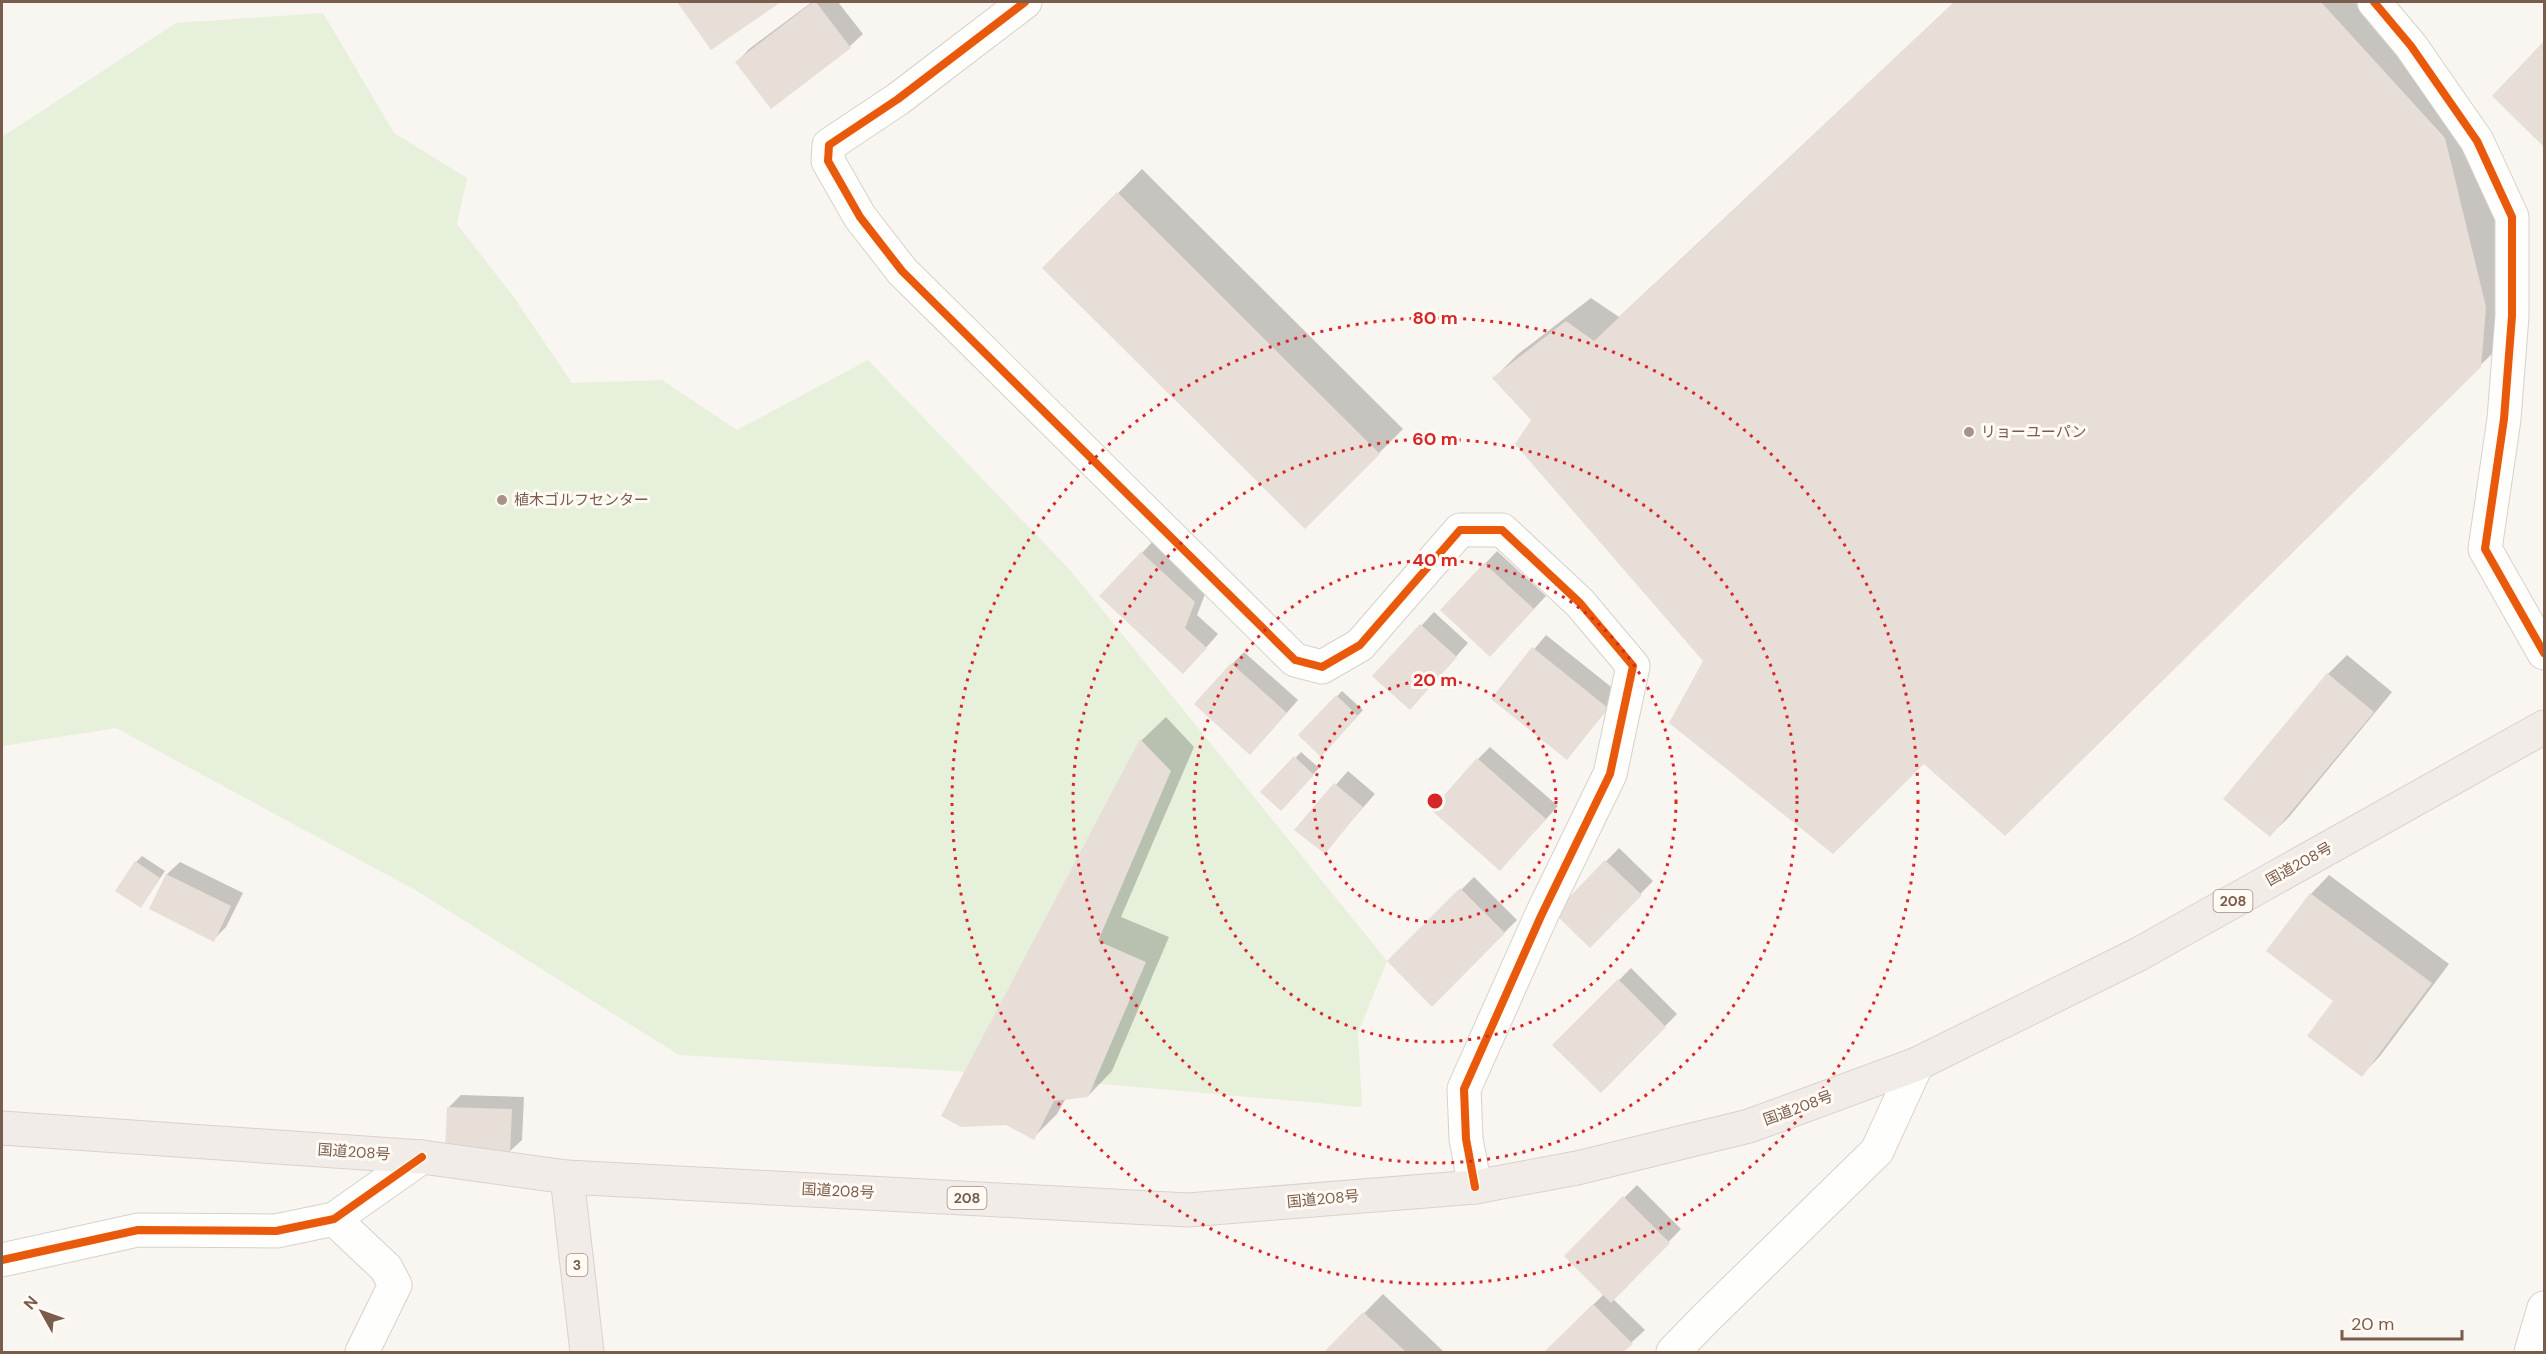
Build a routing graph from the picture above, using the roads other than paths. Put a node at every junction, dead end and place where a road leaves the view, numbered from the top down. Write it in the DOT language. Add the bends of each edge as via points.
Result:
graph roads {
  1 [pos="1025,2"];
  2 [pos="2374,2"];
  3 [pos="2544,653"];
  4 [pos="2544,727"];
  5 [pos="1917,1064"];
  6 [pos="2,1128"];
  7 [pos="422,1157"];
  8 [pos="567,1177"];
  9 [pos="1475,1187"];
  10 [pos="334,1219"];
  11 [pos="2,1260"];
  12 [pos="2544,1308"];
  13 [pos="1705,1318"];
  14 [pos="362,1353"];
  15 [pos="587,1353"];
  16 [pos="1673,1353"];
  17 [pos="1698,1353"];
  18 [pos="2531,1353"];
  1 -- 9 [label="street" via="830,146 828,161 860,218 902,271 1295,660 1322,667 1360,645 1460,530 1502,530 1580,603 1633,666 1610,774 1464,1089 1466,1139"];
  2 -- 3 [label="street" via="2411,46 2477,141 2512,217 2512,316 2504,419 2485,549"];
  4 -- 5 [label="highway, 国道208号 / 208" via="2139,954"];
  5 -- 9 [label="highway, 国道208号 / 208" via="1749,1126 1577,1168"];
  5 -- 13 [label="street" via="1877,1151"];
  6 -- 7 [label="highway, 国道208号 / 208"];
  7 -- 8 [label="highway, 国道208号 / 208"];
  7 -- 10 [label="street"];
  8 -- 9 [label="highway, 国道208号 / 208" via="1188,1210"];
  8 -- 15 [label="highway, 3"];
  10 -- 11 [label="street" via="276,1231 138,1230"];
  10 -- 14 [label="street" via="386,1268 395,1285"];
  12 -- 18 [label="street"];
  13 -- 16 [label="street"];
  13 -- 17 [label="street"];
}
